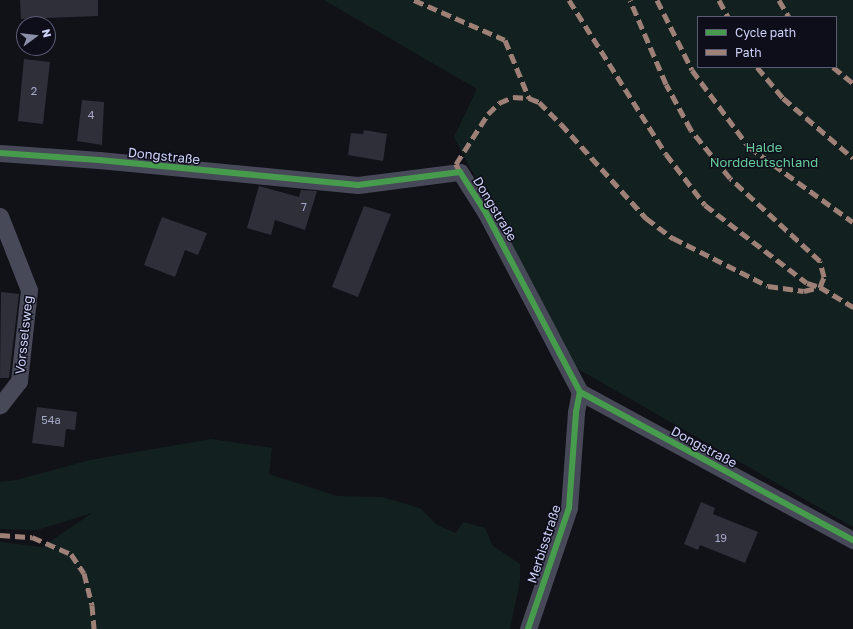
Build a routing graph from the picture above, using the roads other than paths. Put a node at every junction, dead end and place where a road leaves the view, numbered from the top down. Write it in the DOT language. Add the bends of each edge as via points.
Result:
graph roads {
  1 [pos="0,153"];
  2 [pos="0,216"];
  3 [pos="580,392"];
  4 [pos="0,405"];
  5 [pos="853,540"];
  6 [pos="528,629"];
  1 -- 3 [label="street, Dongstraße" via="358,185 460,172 486,213"];
  2 -- 4 [label="street, Vorsselsweg" via="29,290 19,381"];
  3 -- 5 [label="street, Dongstraße"];
  3 -- 6 [label="street, Merbisstraße" via="576,412 569,508"];
}
